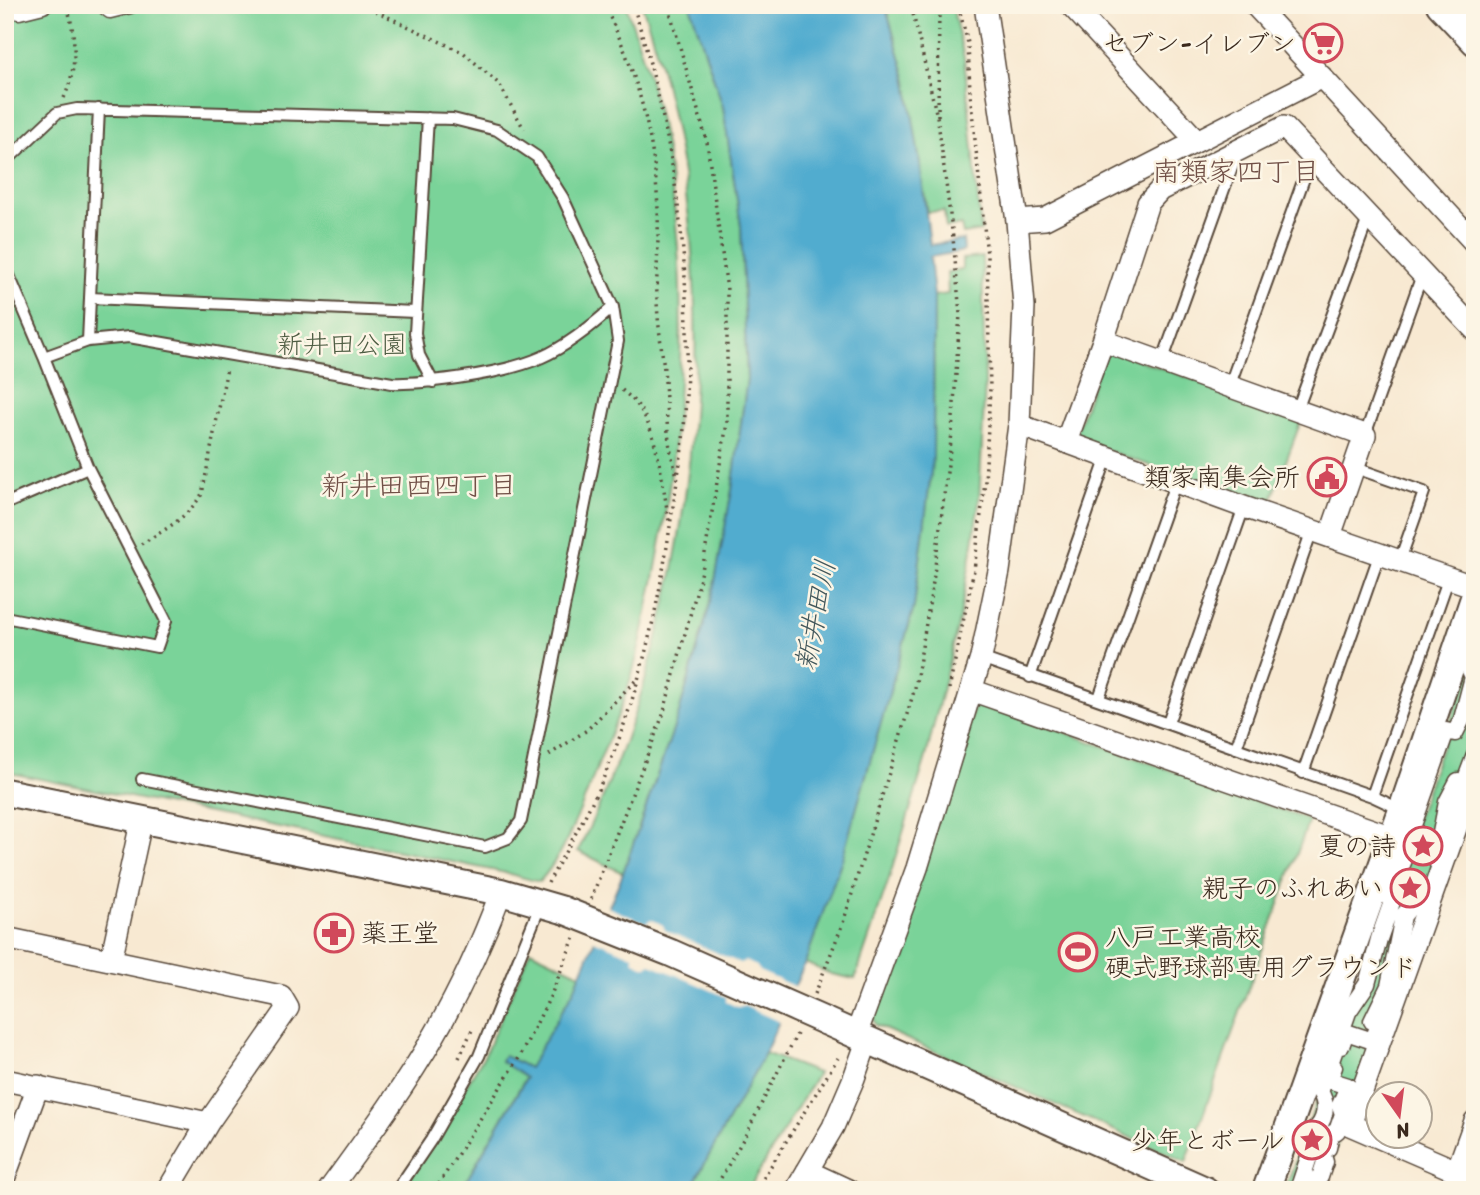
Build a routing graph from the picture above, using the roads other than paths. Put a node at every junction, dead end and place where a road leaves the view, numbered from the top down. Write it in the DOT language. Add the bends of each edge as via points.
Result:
graph roads {
  1 [pos="18,5"];
  2 [pos="43,5"];
  3 [pos="104,5"];
  4 [pos="130,5"];
  5 [pos="1071,5"];
  6 [pos="1255,5"];
  7 [pos="1440,5"];
  8 [pos="991,6"];
  9 [pos="1475,42"];
  10 [pos="1322,77"];
  11 [pos="99,109"];
  12 [pos="428,118"];
  13 [pos="1197,141"];
  14 [pos="1238,150"];
  15 [pos="1312,155"];
  16 [pos="5,162"];
  17 [pos="1369,216"];
  18 [pos="1017,221"];
  19 [pos="1475,243"];
  20 [pos="5,266"];
  21 [pos="1423,275"];
  22 [pos="90,298"];
  23 [pos="613,307"];
  24 [pos="415,312"];
  25 [pos="1475,330"];
  26 [pos="88,341"];
  27 [pos="1103,341"];
  28 [pos="44,357"];
  29 [pos="1162,362"];
  30 [pos="433,382"];
  31 [pos="1229,387"];
  32 [pos="1297,410"];
  33 [pos="1019,425"];
  34 [pos="1364,435"];
  35 [pos="1066,442"];
  36 [pos="1107,457"];
  37 [pos="1353,467"];
  38 [pos="88,468"];
  39 [pos="1176,481"];
  40 [pos="5,504"];
  41 [pos="1244,507"];
  42 [pos="1321,533"];
  43 [pos="1390,556"];
  44 [pos="1449,577"];
  45 [pos="1475,587"];
  46 [pos="1475,595"];
  47 [pos="5,617"];
  48 [pos="1475,652"];
  49 [pos="981,658"];
  50 [pos="1030,677"];
  51 [pos="971,690"];
  52 [pos="1099,698"];
  53 [pos="1168,723"];
  54 [pos="1236,748"];
  55 [pos="1475,755"];
  56 [pos="1303,773"];
  57 [pos="1475,775"];
  58 [pos="142,779"];
  59 [pos="5,792"];
  60 [pos="1372,796"];
  61 [pos="1402,810"];
  62 [pos="142,818"];
  63 [pos="1468,818"];
  64 [pos="1392,837"];
  65 [pos="501,892"];
  66 [pos="536,916"];
  67 [pos="5,938"];
  68 [pos="111,960"];
  69 [pos="855,1042"];
  70 [pos="5,1080"];
  71 [pos="38,1086"];
  72 [pos="1475,1121"];
  73 [pos="208,1123"];
  74 [pos="1466,1175"];
  75 [pos="5,1176"];
  76 [pos="801,1181"];
  77 [pos="167,1190"];
  78 [pos="329,1190"];
  79 [pos="397,1190"];
  80 [pos="848,1190"];
  81 [pos="1205,1190"];
  82 [pos="1266,1190"];
  83 [pos="1298,1190"];
  84 [pos="1314,1190"];
  1 -- 2 [label="street" via="19,11"];
  3 -- 4 [label="street" via="110,10"];
  5 -- 13 [label="street"];
  6 -- 10 [label="street"];
  7 -- 9 [label="street"];
  8 -- 18 [label="street"];
  10 -- 13 [label="street"];
  10 -- 19 [label="street"];
  11 -- 12 [label="lane"];
  11 -- 16 [label="lane" via="57,113"];
  11 -- 22 [label="lane"];
  12 -- 23 [label="lane" via="497,130 537,157 564,198"];
  12 -- 24 [label="lane"];
  13 -- 18 [label="street" via="1045,219"];
  14 -- 15 [label="street" via="1284,127"];
  14 -- 27 [label="street" via="1160,190 1148,203"];
  14 -- 29 [label="lane"];
  15 -- 17 [label="street"];
  15 -- 31 [label="lane"];
  17 -- 21 [label="street"];
  17 -- 32 [label="lane"];
  18 -- 33 [label="street" via="1024,306"];
  20 -- 28 [label="lane"];
  21 -- 25 [label="street"];
  21 -- 34 [label="lane"];
  22 -- 24 [label="lane"];
  22 -- 26 [label="lane"];
  23 -- 30 [label="lane" via="582,335 522,366"];
  23 -- 58 [label="lane" via="618,341 610,382 521,821 508,838 485,848"];
  24 -- 30 [label="lane" via="419,355"];
  26 -- 28 [label="lane"];
  26 -- 30 [label="lane" via="129,337 392,383"];
  27 -- 29 [label="street"];
  27 -- 35 [label="street"];
  28 -- 38 [label="lane"];
  29 -- 31 [label="street"];
  31 -- 32 [label="street"];
  32 -- 34 [label="street"];
  33 -- 35 [label="street"];
  33 -- 49 [label="street" via="999,570"];
  34 -- 37 [label="street"];
  35 -- 36 [label="street"];
  36 -- 39 [label="street"];
  36 -- 50 [label="lane"];
  37 -- 42 [label="street"];
  37 -- 43 [label="lane" via="1424,492"];
  38 -- 40 [label="lane"];
  38 -- 47 [label="lane" via="166,621 157,647"];
  39 -- 41 [label="street"];
  39 -- 52 [label="lane"];
  41 -- 42 [label="street"];
  41 -- 53 [label="lane"];
  42 -- 43 [label="street"];
  42 -- 54 [label="lane"];
  43 -- 44 [label="street"];
  43 -- 56 [label="lane"];
  44 -- 45 [label="street"];
  44 -- 60 [label="lane"];
  46 -- 61 [label="street"];
  48 -- 83 [label="street" via="1462,719 1455,733 1446,731 1388,897 1393,899 1372,971 1348,1012 1320,1092 1325,1109 1313,1131"];
  49 -- 50 [label="lane"];
  49 -- 51 [label="street"];
  50 -- 52 [label="lane"];
  51 -- 64 [label="street"];
  51 -- 69 [label="street"];
  52 -- 53 [label="lane"];
  53 -- 54 [label="lane"];
  54 -- 56 [label="lane"];
  55 -- 84 [label="street" via="1464,784 1458,781 1447,802 1439,842 1442,848 1420,908 1412,906 1404,916 1389,986 1372,1021 1379,1024 1373,1041 1346,1032 1329,1080 1348,1086 1340,1105 1343,1114 1322,1153 1325,1162"];
  56 -- 60 [label="lane"];
  57 -- 63 [label="street"];
  59 -- 62 [label="street"];
  60 -- 61 [label="lane"];
  61 -- 64 [label="street"];
  62 -- 65 [label="street"];
  62 -- 68 [label="street"];
  63 -- 74 [label="street" via="1350,1125"];
  64 -- 82 [label="street"];
  65 -- 69 [label="street, bridge" via="563,910 671,953 812,1017"];
  65 -- 78 [label="street" via="435,1034"];
  66 -- 79 [label="lane" via="479,1056"];
  67 -- 68 [label="street"];
  68 -- 73 [label="street" via="281,996 288,1008"];
  69 -- 76 [label="street" via="854,1079"];
  69 -- 81 [label="street"];
  70 -- 71 [label="street"];
  71 -- 73 [label="street"];
  71 -- 75 [label="street"];
  72 -- 74 [label="street"];
  73 -- 77 [label="street"];
  76 -- 80 [label="street"];
}
